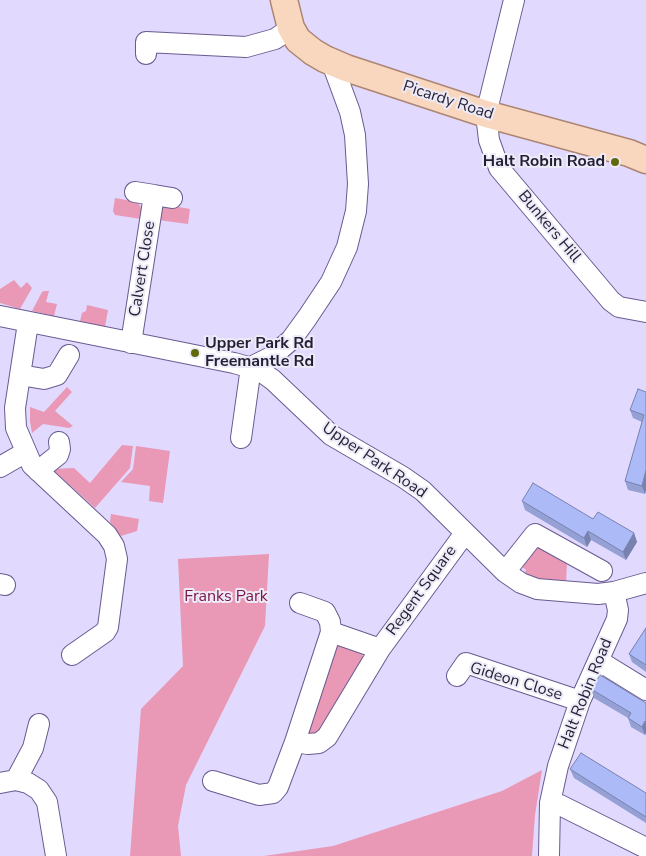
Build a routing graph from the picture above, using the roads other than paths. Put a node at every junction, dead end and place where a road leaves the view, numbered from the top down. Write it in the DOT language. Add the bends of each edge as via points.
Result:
graph roads {
  1 [pos="284,0"];
  2 [pos="514,0"];
  3 [pos="291,28"];
  4 [pos="146,41"];
  5 [pos="332,62"];
  6 [pos="486,114"];
  7 [pos="646,160"];
  8 [pos="154,195"];
  9 [pos="646,312"];
  10 [pos="0,316"];
  11 [pos="28,323"];
  12 [pos="291,340"];
  13 [pos="131,343"];
  14 [pos="69,355"];
  15 [pos="251,367"];
  16 [pos="20,375"];
  17 [pos="281,388"];
  18 [pos="241,438"];
  19 [pos="59,442"];
  20 [pos="26,452"];
  21 [pos="0,467"];
  22 [pos="38,471"];
  23 [pos="465,533"];
  24 [pos="602,571"];
  25 [pos="505,572"];
  26 [pos="646,583"];
  27 [pos="614,592"];
  28 [pos="300,603"];
  29 [pos="330,632"];
  30 [pos="380,649"];
  31 [pos="72,655"];
  32 [pos="599,661"];
  33 [pos="457,676"];
  34 [pos="646,690"];
  35 [pos="580,702"];
  36 [pos="39,724"];
  37 [pos="294,742"];
  38 [pos="8,781"];
  39 [pos="213,781"];
  40 [pos="550,803"];
  41 [pos="646,848"];
  42 [pos="56,856"];
  43 [pos="549,856"];
  1 -- 3 [label="main road, Picardy Road"];
  2 -- 6 [label="street"];
  3 -- 4 [label="street" via="275,39 246,47"];
  3 -- 5 [label="main road, Picardy Road" via="298,40 312,52"];
  5 -- 6 [label="main road, Picardy Road"];
  5 -- 12 [label="street" via="355,135 356,211 347,246 331,282"];
  6 -- 7 [label="main road, Picardy Road"];
  6 -- 9 [label="street, Bunkers Hill" via="489,140 499,168 611,301 619,307"];
  8 -- 13 [label="street, Calvert Close"];
  10 -- 11 [label="street, Upper Park Road"];
  11 -- 13 [label="street, Upper Park Road"];
  11 -- 16 [label="street"];
  12 -- 15 [label="street" via="271,357"];
  12 -- 17 [label="street" via="281,369"];
  13 -- 15 [label="street, Upper Park Road"];
  14 -- 16 [label="street" via="57,375 44,379"];
  15 -- 17 [label="street, Upper Park Road" via="267,375"];
  15 -- 18 [label="street"];
  16 -- 20 [label="street" via="15,408 16,428"];
  17 -- 23 [label="street, Upper Park Road" via="331,435 423,492"];
  19 -- 22 [label="street" via="58,455"];
  20 -- 21 [label="street"];
  20 -- 22 [label="street"];
  22 -- 31 [label="street" via="107,535 118,558 108,627"];
  23 -- 25 [label="street, Upper Park Road"];
  23 -- 30 [label="street, Regent Square"];
  24 -- 25 [label="street" via="535,534"];
  25 -- 27 [label="street, Upper Park Road" via="521,583 538,588 584,593"];
  26 -- 27 [label="street, Upper Park Road"];
  27 -- 32 [label="street, Halt Robin Road" via="617,619"];
  28 -- 29 [label="street" via="325,612"];
  29 -- 30 [label="street, Regent Square"];
  29 -- 37 [label="street"];
  30 -- 37 [label="street, Regent Square" via="327,737 319,743"];
  32 -- 34 [label="street"];
  32 -- 35 [label="street, Halt Robin Road"];
  33 -- 35 [label="street, Gideon Close" via="466,663"];
  35 -- 40 [label="street, Halt Robin Road" via="558,766"];
  36 -- 38 [label="street" via="33,748"];
  37 -- 39 [label="street" via="273,793 259,795"];
  38 -- 42 [label="street" via="28,782 47,802"];
  40 -- 41 [label="street"];
  40 -- 43 [label="street, Halt Robin Road"];
}
